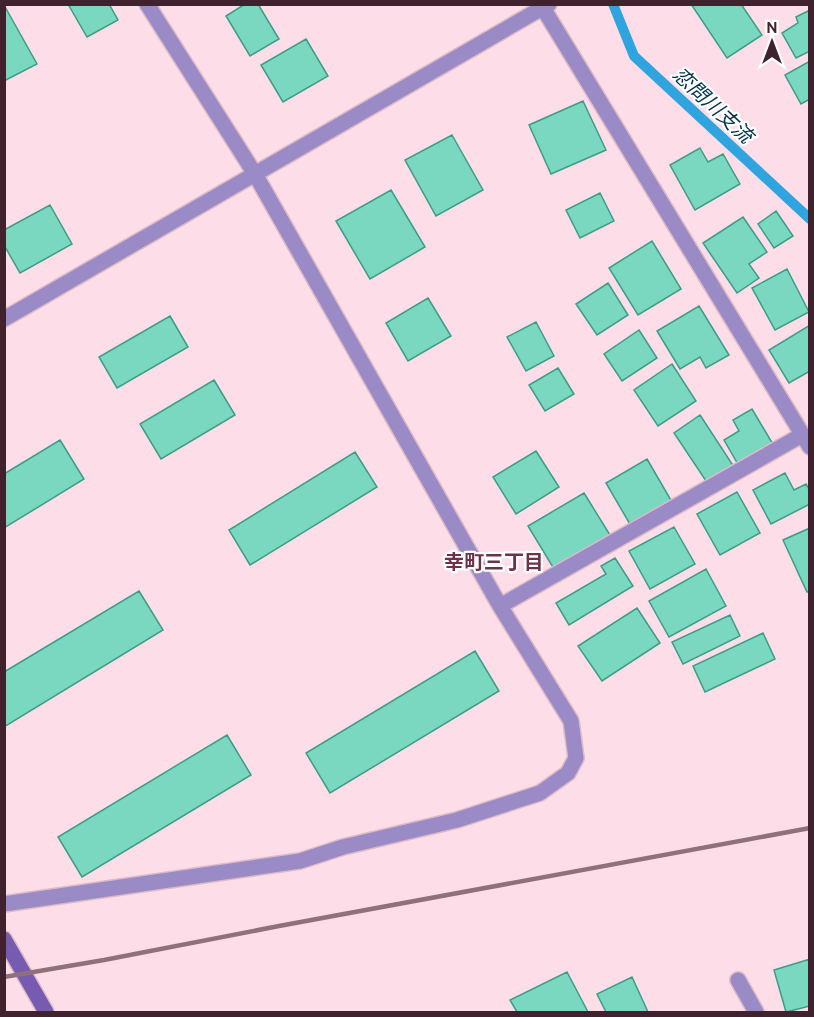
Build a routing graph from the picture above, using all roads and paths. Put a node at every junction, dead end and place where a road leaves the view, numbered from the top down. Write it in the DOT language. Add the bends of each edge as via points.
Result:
graph roads {
  1 [pos="147,4"];
  2 [pos="546,6"];
  3 [pos="255,174"];
  4 [pos="4,319"];
  5 [pos="806,441"];
  6 [pos="500,606"];
  7 [pos="4,904"];
  8 [pos="4,939"];
  9 [pos="738,980"];
  10 [pos="46,1012"];
  11 [pos="756,1012"];
  1 -- 3 [label="street"];
  2 -- 3 [label="street"];
  2 -- 5 [label="street"];
  3 -- 4 [label="street"];
  3 -- 6 [label="street"];
  5 -- 6 [label="street"];
  6 -- 7 [label="street" via="571,721 576,758 568,773 540,793 457,820 300,861"];
  8 -- 10 [label="main road"];
  9 -- 11 [label="street"];
}
